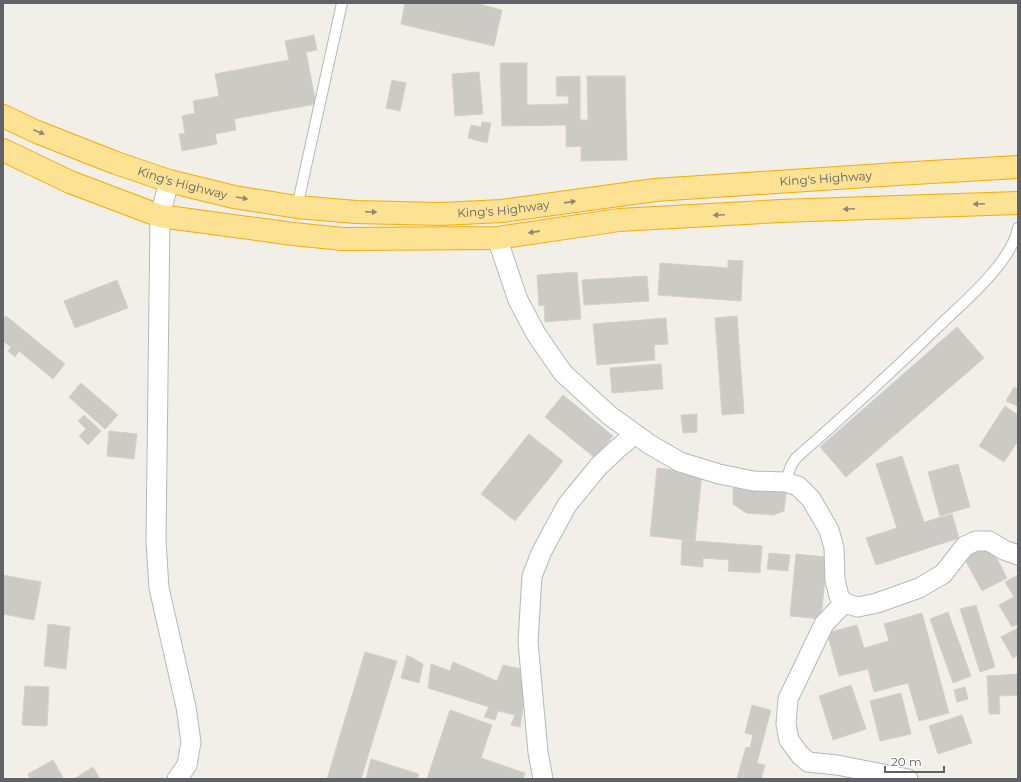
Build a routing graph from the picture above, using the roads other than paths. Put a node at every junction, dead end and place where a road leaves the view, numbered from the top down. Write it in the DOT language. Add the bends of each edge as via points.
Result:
graph roads {
  1 [pos="342,3"];
  2 [pos="3,116"];
  3 [pos="3,150"];
  4 [pos="1018,167"];
  5 [pos="169,181"];
  6 [pos="1018,203"];
  7 [pos="297,207"];
  8 [pos="160,216"];
  9 [pos="1018,228"];
  10 [pos="497,238"];
  11 [pos="635,434"];
  12 [pos="785,482"];
  13 [pos="1018,556"];
  14 [pos="844,603"];
  15 [pos="185,774"];
  16 [pos="543,779"];
  17 [pos="908,779"];
  1 -- 7 [label="lane"];
  2 -- 5 [label="highway, King's Highway, one-way" via="36,132"];
  3 -- 8 [label="highway, King's Highway" via="70,182"];
  7 -- 4 [label="highway, King's Highway, one-way" via="356,212 441,214 502,211 655,190"];
  5 -- 7 [label="highway, King's Highway, one-way" via="234,197"];
  5 -- 8 [label="street"];
  6 -- 10 [label="highway, King's Highway, one-way" via="780,211 619,220"];
  8 -- 10 [label="highway, King's Highway" via="343,239"];
  8 -- 15 [label="street" via="156,540 159,588 186,707 191,742"];
  9 -- 12 [label="lane" via="1016,239 993,274 888,377 796,458"];
  10 -- 11 [label="street" via="518,300 536,334 563,373"];
  11 -- 12 [label="street" via="680,462 753,481"];
  11 -- 16 [label="street" via="598,467 567,505 542,551 532,576 528,642 538,752"];
  12 -- 14 [label="street" via="798,486 812,499 829,530 834,548 835,580 839,596"];
  13 -- 14 [label="street" via="989,540 976,541 965,546 943,574 919,588 877,604 858,607"];
  14 -- 17 [label="street" via="824,624 788,699 786,724 790,740 808,762"];
}
